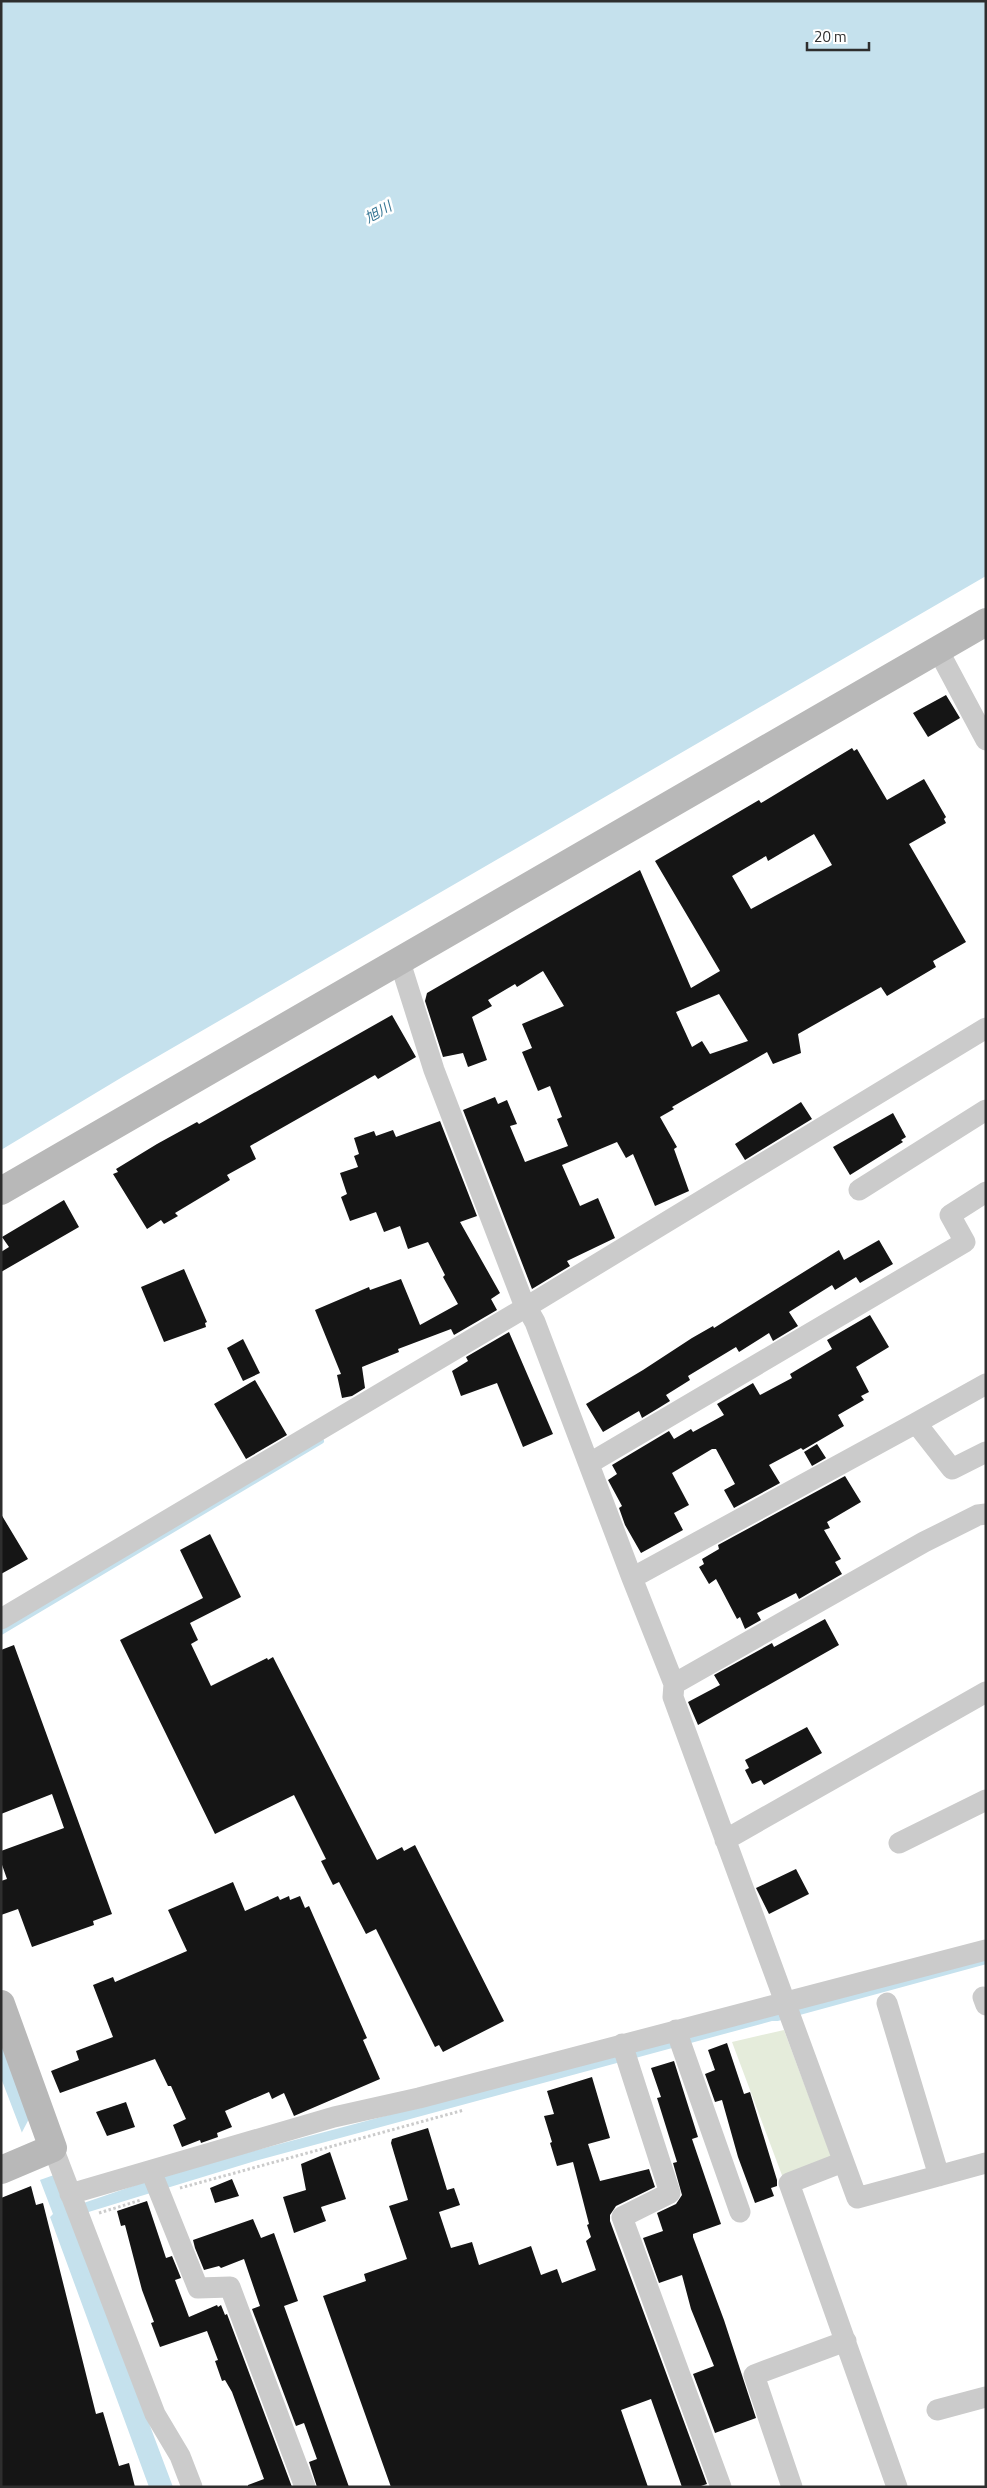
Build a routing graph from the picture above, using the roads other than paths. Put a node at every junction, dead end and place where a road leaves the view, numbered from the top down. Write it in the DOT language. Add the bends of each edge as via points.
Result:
graph roads {
  1 [pos="986,622"];
  2 [pos="938,650"];
  3 [pos="986,740"];
  4 [pos="399,959"];
  5 [pos="986,1028"];
  6 [pos="986,1110"];
  7 [pos="1,1190"];
  8 [pos="859,1190"];
  9 [pos="986,1192"];
  10 [pos="531,1314"];
  11 [pos="986,1384"];
  12 [pos="916,1423"];
  13 [pos="986,1452"];
  14 [pos="590,1463"];
  15 [pos="986,1514"];
  16 [pos="632,1578"];
  17 [pos="1,1618"];
  18 [pos="674,1684"];
  19 [pos="986,1692"];
  20 [pos="986,1800"];
  21 [pos="725,1840"];
  22 [pos="899,1843"];
  23 [pos="986,1950"];
  24 [pos="888,2003"];
  25 [pos="1,2004"];
  26 [pos="787,2010"];
  27 [pos="679,2038"];
  28 [pos="625,2052"];
  29 [pos="54,2148"];
  30 [pos="843,2162"];
  31 [pos="986,2163"];
  32 [pos="1,2170"];
  33 [pos="939,2176"];
  34 [pos="154,2179"];
  35 [pos="74,2205"];
  36 [pos="740,2212"];
  37 [pos="846,2341"];
  38 [pos="986,2397"];
  39 [pos="937,2410"];
  40 [pos="192,2487"];
  41 [pos="305,2487"];
  42 [pos="721,2487"];
  43 [pos="792,2487"];
  44 [pos="898,2487"];
  1 -- 2 [label="street"];
  2 -- 3 [label="street"];
  2 -- 4 [label="street"];
  4 -- 7 [label="street"];
  4 -- 10 [label="street" via="434,1070"];
  5 -- 10 [label="street"];
  6 -- 8 [label="street"];
  9 -- 14 [label="street" via="950,1214 965,1242"];
  10 -- 14 [label="street"];
  10 -- 17 [label="street"];
  11 -- 12 [label="street"];
  12 -- 13 [label="street" via="952,1469"];
  12 -- 16 [label="street"];
  14 -- 16 [label="street"];
  15 -- 18 [label="street" via="924,1542"];
  16 -- 18 [label="street"];
  18 -- 21 [label="street" via="673,1697"];
  19 -- 21 [label="street"];
  20 -- 22 [label="street"];
  21 -- 26 [label="street"];
  23 -- 26 [label="street"];
  24 -- 33 [label="street"];
  25 -- 29 [label="street"];
  26 -- 27 [label="street"];
  26 -- 30 [label="street"];
  27 -- 28 [label="street"];
  27 -- 36 [label="street"];
  28 -- 34 [label="street" via="334,2118"];
  28 -- 42 [label="street" via="670,2193 622,2217"];
  29 -- 32 [label="street"];
  29 -- 35 [label="street"];
  30 -- 33 [label="street" via="857,2198"];
  30 -- 37 [label="street" via="789,2183"];
  31 -- 33 [label="street"];
  34 -- 35 [label="street"];
  34 -- 41 [label="street" via="198,2288 230,2287"];
  35 -- 40 [label="street" via="155,2414 180,2456"];
  37 -- 43 [label="street" via="754,2375"];
  37 -- 44 [label="street"];
  38 -- 39 [label="street"];
}
